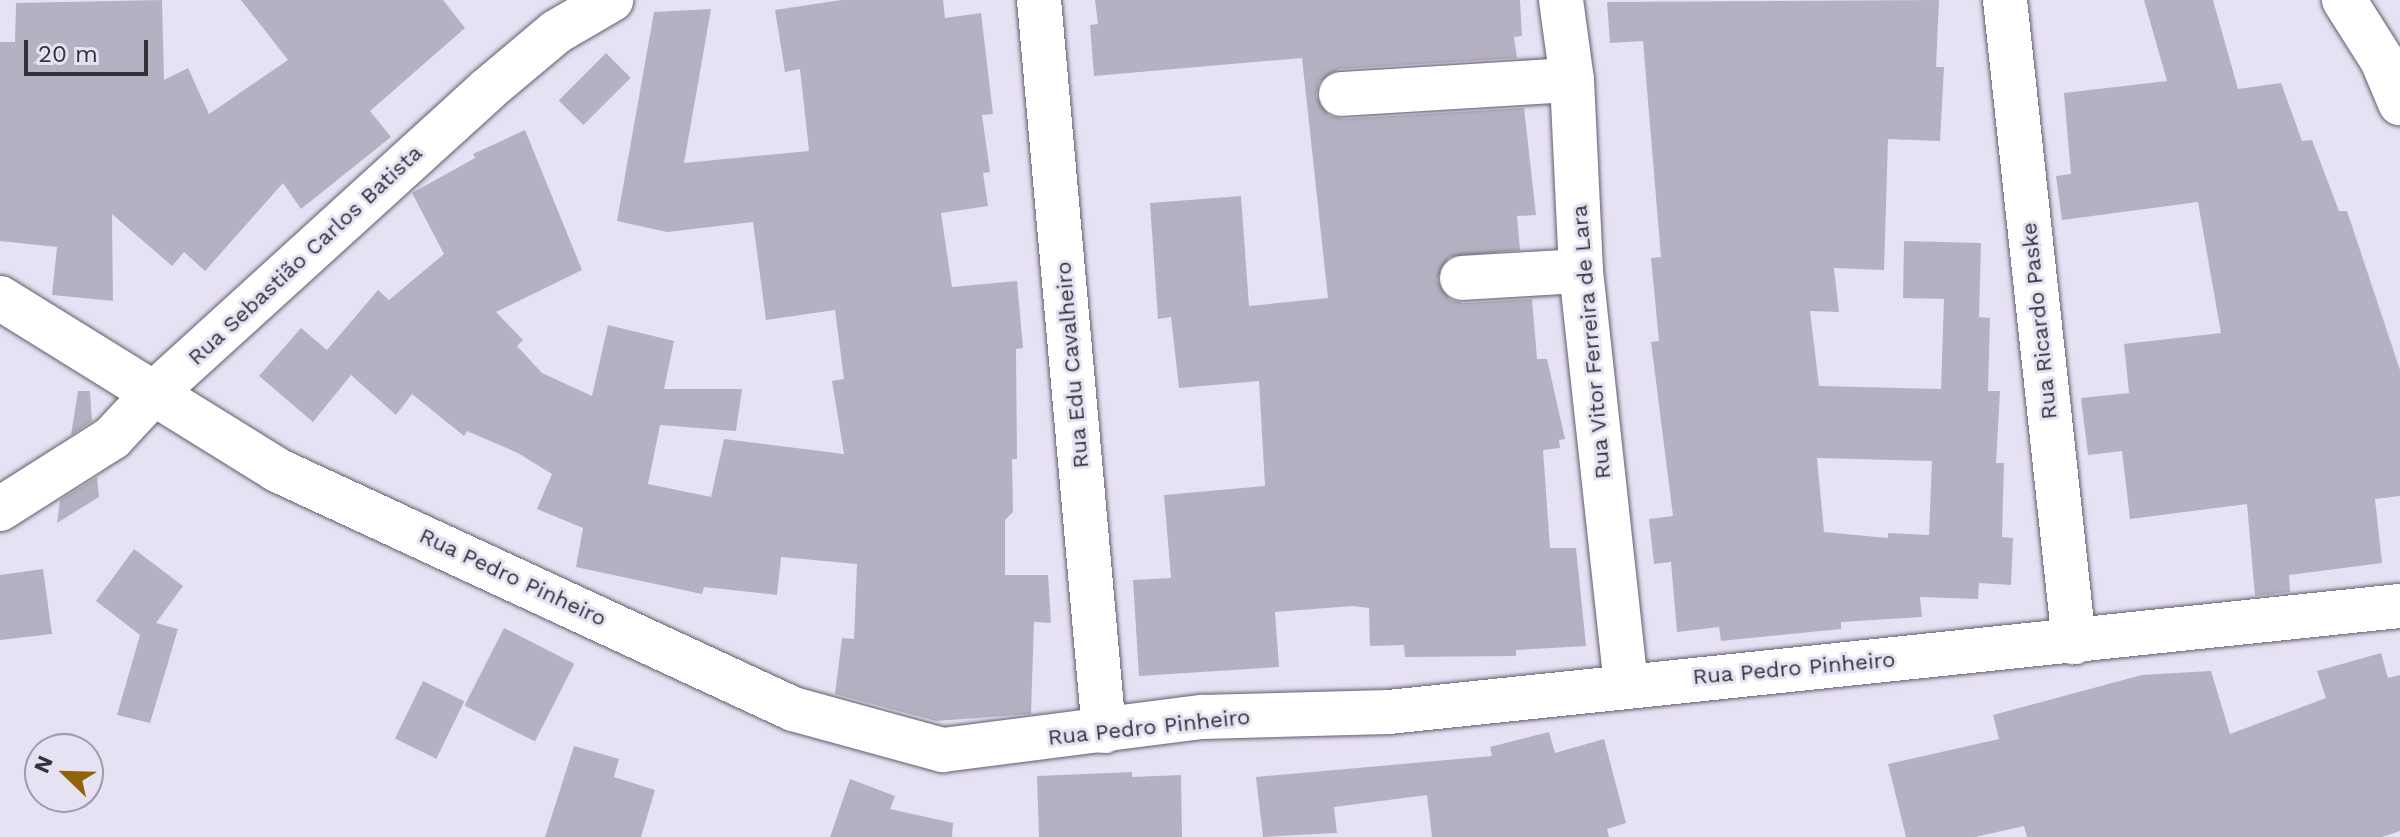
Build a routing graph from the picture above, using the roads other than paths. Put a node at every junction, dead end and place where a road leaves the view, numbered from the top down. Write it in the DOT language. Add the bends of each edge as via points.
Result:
graph roads {
  1 [pos="611,0"];
  2 [pos="1039,0"];
  3 [pos="1561,0"];
  4 [pos="2005,0"];
  5 [pos="2344,0"];
  6 [pos="1572,80"];
  7 [pos="1341,94"];
  8 [pos="2400,103"];
  9 [pos="1581,271"];
  10 [pos="1462,278"];
  11 [pos="0,298"];
  12 [pos="151,396"];
  13 [pos="0,509"];
  14 [pos="2400,606"];
  15 [pos="2074,642"];
  16 [pos="1626,683"];
  17 [pos="1104,731"];
  1 -- 12 [label="street, Rua Sebastião Carlos Batista" via="556,32 487,90"];
  2 -- 17 [label="street, Rua Edu Cavalheiro"];
  3 -- 6 [label="street, Rua Vitor Ferreira de Lara"];
  4 -- 15 [label="street, Rua Ricardo Paske"];
  5 -- 8 [label="street" via="2382,60"];
  6 -- 7 [label="street"];
  6 -- 9 [label="street, Rua Vitor Ferreira de Lara"];
  9 -- 10 [label="street"];
  9 -- 16 [label="street, Rua Vitor Ferreira de Lara"];
  11 -- 12 [label="street, Rua Pedro Pinheiro"];
  12 -- 13 [label="street, Rua Sebastião Carlos Batista" via="112,438"];
  12 -- 17 [label="street, Rua Pedro Pinheiro" via="277,470 793,709 943,750"];
  14 -- 15 [label="street, Rua Pedro Pinheiro"];
  15 -- 16 [label="street, Rua Pedro Pinheiro"];
  16 -- 17 [label="street, Rua Pedro Pinheiro" via="1389,712 1202,717"];
}
